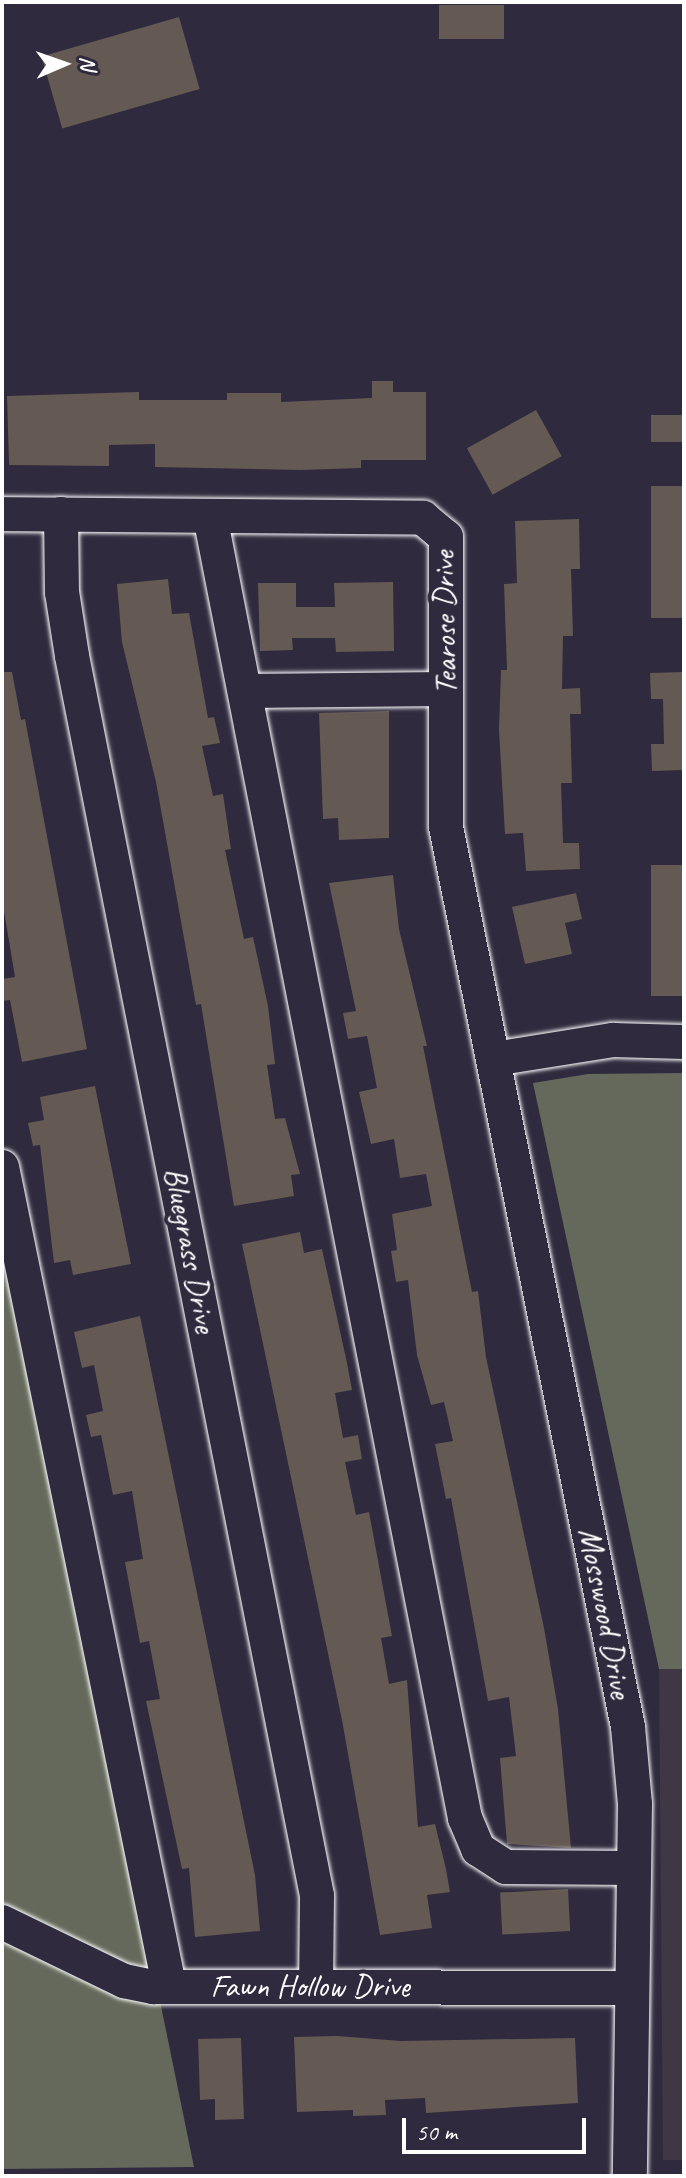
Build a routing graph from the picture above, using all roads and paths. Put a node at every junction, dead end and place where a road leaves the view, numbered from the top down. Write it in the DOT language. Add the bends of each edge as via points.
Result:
graph roads {
  1 [pos="2,514"];
  2 [pos="61,514"];
  3 [pos="210,516"];
  4 [pos="446,689"];
  5 [pos="245,691"];
  6 [pos="684,1042"];
  7 [pos="494,1059"];
  8 [pos="2,1167"];
  9 [pos="634,1868"];
  10 [pos="2,1922"];
  11 [pos="169,1985"];
  12 [pos="316,1986"];
  13 [pos="632,1988"];
  14 [pos="630,2176"];
  1 -- 2 [label="street, Tearose Drive"];
  2 -- 3 [label="street, Tearose Drive"];
  2 -- 12 [label="street, Bluegrass Drive" via="62,592 72,656 317,1896"];
  3 -- 4 [label="street, Tearose Drive" via="432,521 446,537"];
  3 -- 5 [label="street"];
  4 -- 5 [label="street"];
  4 -- 7 [label="street, Tearose Drive" via="446,827"];
  5 -- 9 [label="street" via="465,1818 478,1849 506,1867"];
  6 -- 7 [label="street" via="613,1040"];
  7 -- 9 [label="street, Mosswood Drive" via="628,1727"];
  8 -- 11 [label="street"];
  9 -- 13 [label="street, Mosswood Drive"];
  10 -- 11 [label="street, Fawn Hollow Drive" via="124,1981"];
  11 -- 12 [label="street, Fawn Hollow Drive"];
  12 -- 13 [label="street, Fawn Hollow Drive"];
  13 -- 14 [label="street, Mosswood Drive"];
}
